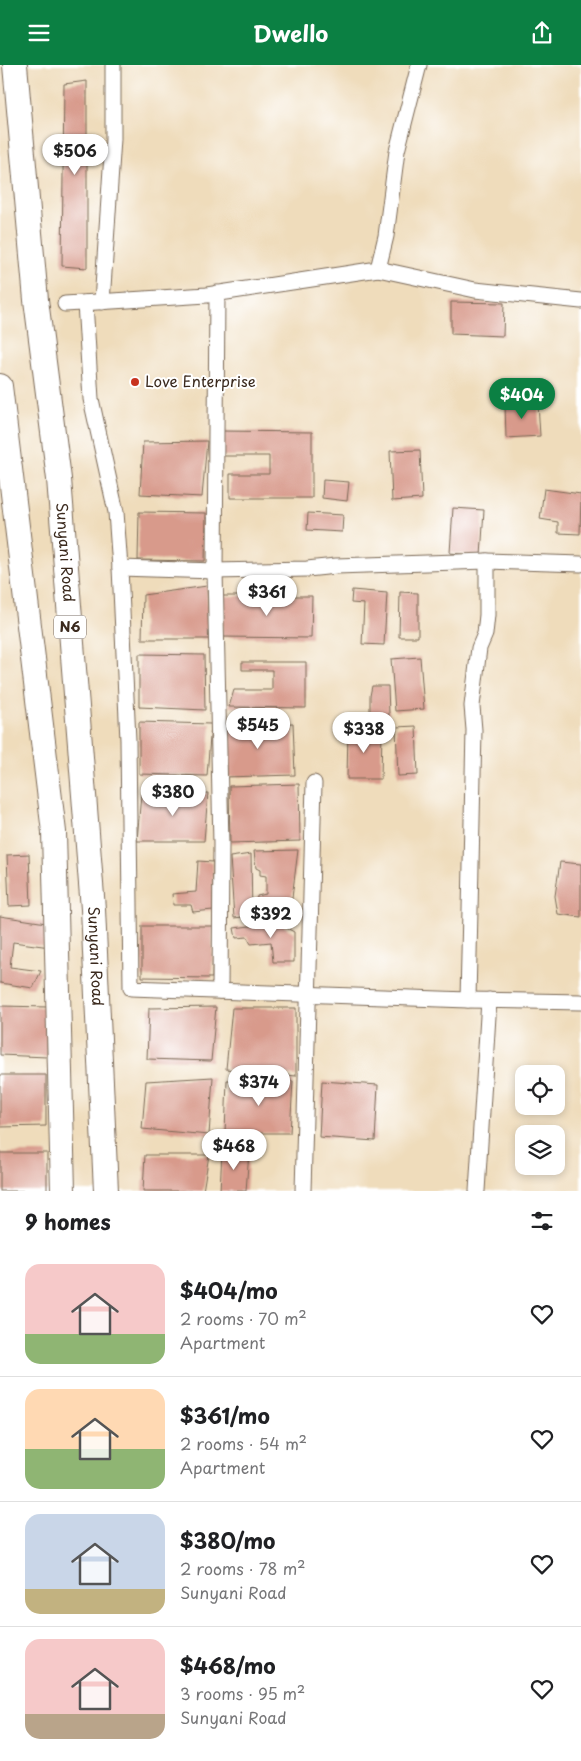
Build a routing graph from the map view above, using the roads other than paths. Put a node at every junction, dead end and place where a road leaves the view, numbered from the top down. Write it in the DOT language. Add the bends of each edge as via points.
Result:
graph roads {
  1 [pos="113,65"];
  2 [pos="419,65"];
  3 [pos="10,72"];
  4 [pos="378,269"];
  5 [pos="217,293"];
  6 [pos="581,301"];
  7 [pos="102,302"];
  8 [pos="85,303"];
  9 [pos="65,305"];
  10 [pos="0,386"];
  11 [pos="487,561"];
  12 [pos="581,564"];
  13 [pos="120,568"];
  14 [pos="215,571"];
  15 [pos="314,783"];
  16 [pos="220,991"];
  17 [pos="308,993"];
  18 [pos="468,999"];
  19 [pos="489,1000"];
  20 [pos="581,1002"];
  21 [pos="63,1191"];
  22 [pos="106,1191"];
  23 [pos="303,1191"];
  24 [pos="477,1191"];
  1 -- 7 [label="street" via="113,139"];
  2 -- 4 [label="street" via="397,151 386,236"];
  3 -- 22 [label="main road, Sunyani Road / N6" via="59,479 93,909"];
  4 -- 5 [label="street"];
  4 -- 6 [label="street" via="476,290"];
  5 -- 7 [label="street"];
  5 -- 14 [label="street"];
  7 -- 8 [label="street"];
  8 -- 9 [label="street"];
  8 -- 13 [label="street" via="91,399 116,512"];
  10 -- 21 [label="main road" via="54,833"];
  11 -- 12 [label="street"];
  11 -- 14 [label="street"];
  11 -- 18 [label="street" via="487,615 472,706"];
  13 -- 14 [label="street"];
  13 -- 16 [label="street" via="128,740 131,988"];
  14 -- 16 [label="street" via="222,844"];
  15 -- 17 [label="street"];
  16 -- 17 [label="street"];
  17 -- 18 [label="street"];
  17 -- 23 [label="street"];
  18 -- 19 [label="street"];
  19 -- 20 [label="street"];
  19 -- 24 [label="street"];
}
